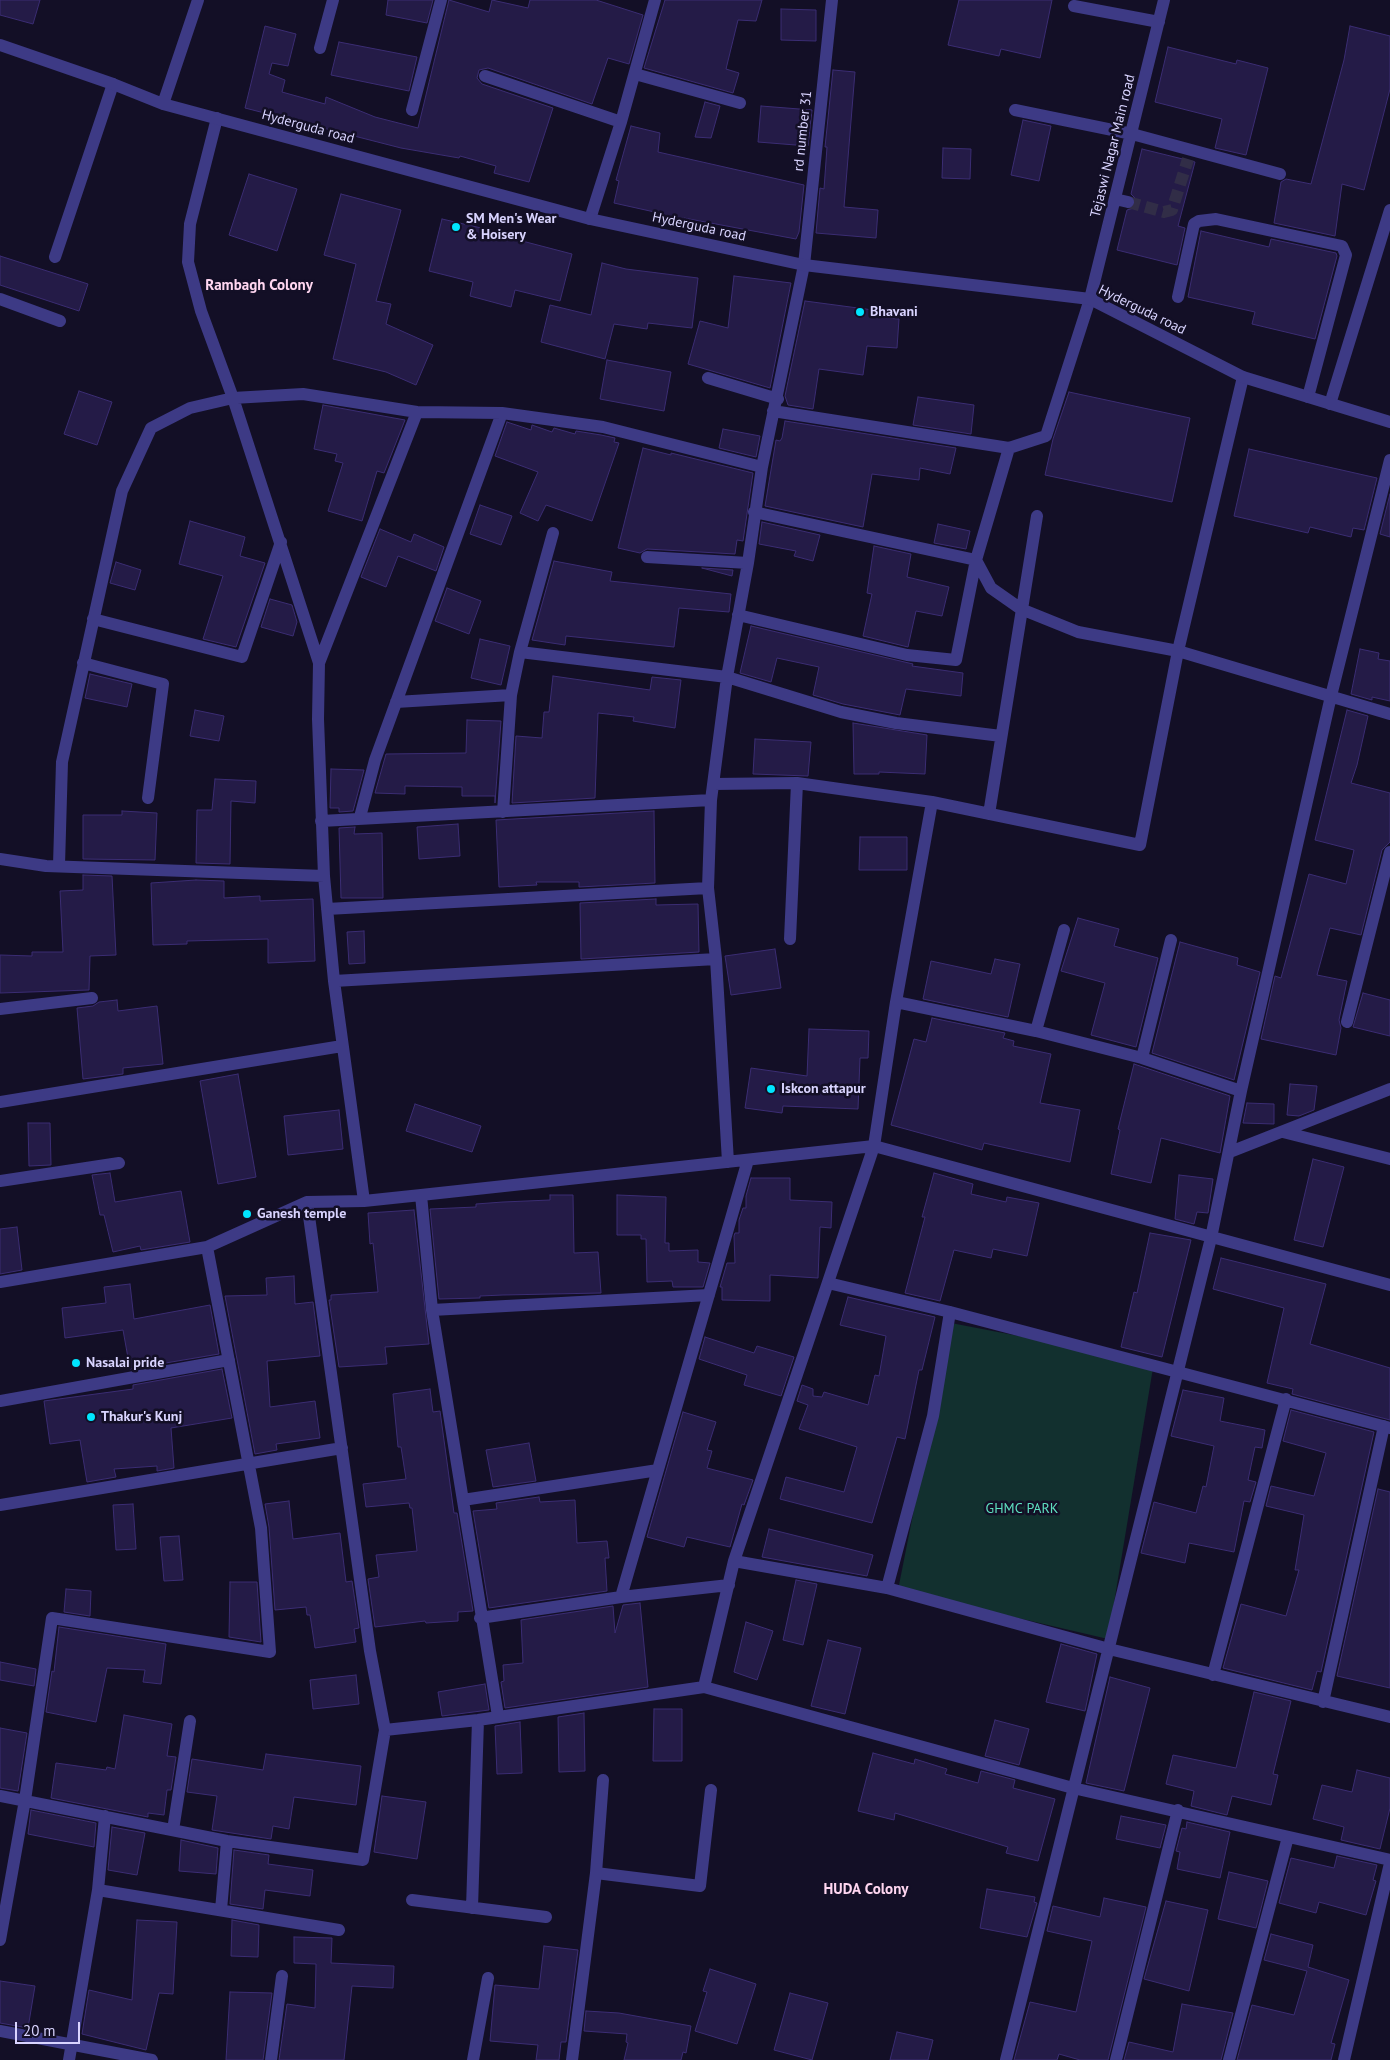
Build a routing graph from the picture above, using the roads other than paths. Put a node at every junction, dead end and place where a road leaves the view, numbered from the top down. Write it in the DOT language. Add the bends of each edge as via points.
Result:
graph roads {
  1 [pos="198,0"];
  2 [pos="333,0"];
  3 [pos="441,0"];
  4 [pos="654,0"];
  5 [pos="832,0"];
  6 [pos="1164,0"];
  7 [pos="1074,6"];
  8 [pos="1159,22"];
  9 [pos="0,45"];
  10 [pos="320,48"];
  11 [pos="635,74"];
  12 [pos="485,76"];
  13 [pos="113,84"];
  14 [pos="740,103"];
  15 [pos="163,104"];
  16 [pos="412,110"];
  17 [pos="1015,110"];
  18 [pos="217,118"];
  19 [pos="621,122"];
  20 [pos="1132,134"];
  21 [pos="1280,174"];
  22 [pos="1390,210"];
  23 [pos="590,219"];
  24 [pos="55,257"];
  25 [pos="804,265"];
  26 [pos="1178,297"];
  27 [pos="0,299"];
  28 [pos="1090,299"];
  29 [pos="60,320"];
  30 [pos="1243,377"];
  31 [pos="708,378"];
  32 [pos="1308,397"];
  33 [pos="233,398"];
  34 [pos="1330,404"];
  35 [pos="776,405"];
  36 [pos="417,412"];
  37 [pos="502,413"];
  38 [pos="1390,422"];
  39 [pos="1009,448"];
  40 [pos="1390,460"];
  41 [pos="762,467"];
  42 [pos="754,512"];
  43 [pos="1036,516"];
  44 [pos="553,534"];
  45 [pos="281,542"];
  46 [pos="648,557"];
  47 [pos="976,560"];
  48 [pos="748,564"];
  49 [pos="1022,609"];
  50 [pos="738,614"];
  51 [pos="93,619"];
  52 [pos="1178,651"];
  53 [pos="520,652"];
  54 [pos="83,663"];
  55 [pos="320,664"];
  56 [pos="727,677"];
  57 [pos="511,695"];
  58 [pos="1330,696"];
  59 [pos="396,702"];
  60 [pos="1390,714"];
  61 [pos="1001,736"];
  62 [pos="797,783"];
  63 [pos="713,784"];
  64 [pos="148,798"];
  65 [pos="711,800"];
  66 [pos="932,802"];
  67 [pos="503,812"];
  68 [pos="988,814"];
  69 [pos="360,817"];
  70 [pos="321,821"];
  71 [pos="1390,852"];
  72 [pos="0,859"];
  73 [pos="59,865"];
  74 [pos="324,876"];
  75 [pos="708,888"];
  76 [pos="327,909"];
  77 [pos="1064,930"];
  78 [pos="790,939"];
  79 [pos="1171,940"];
  80 [pos="716,959"];
  81 [pos="334,981"];
  82 [pos="92,998"];
  83 [pos="896,1002"];
  84 [pos="0,1009"];
  85 [pos="1347,1022"];
  86 [pos="1036,1031"];
  87 [pos="342,1046"];
  88 [pos="1142,1058"];
  89 [pos="1390,1089"];
  90 [pos="1241,1091"];
  91 [pos="0,1102"];
  92 [pos="1283,1132"];
  93 [pos="874,1146"];
  94 [pos="1230,1152"];
  95 [pos="1390,1159"];
  96 [pos="748,1160"];
  97 [pos="728,1162"];
  98 [pos="120,1163"];
  99 [pos="0,1181"];
  100 [pos="421,1196"];
  101 [pos="364,1201"];
  102 [pos="308,1202"];
  103 [pos="1211,1238"];
  104 [pos="207,1246"];
  105 [pos="0,1282"];
  106 [pos="828,1283"];
  107 [pos="1390,1285"];
  108 [pos="709,1295"];
  109 [pos="432,1310"];
  110 [pos="950,1312"];
  111 [pos="229,1360"];
  112 [pos="1178,1371"];
  113 [pos="1286,1399"];
  114 [pos="0,1401"];
  115 [pos="1387,1427"];
  116 [pos="342,1448"];
  117 [pos="250,1464"];
  118 [pos="658,1470"];
  119 [pos="463,1500"];
  120 [pos="0,1505"];
  121 [pos="734,1561"];
  122 [pos="729,1585"];
  123 [pos="887,1588"];
  124 [pos="621,1597"];
  125 [pos="480,1618"];
  126 [pos="1109,1649"];
  127 [pos="1212,1675"];
  128 [pos="704,1687"];
  129 [pos="1323,1702"];
  130 [pos="498,1716"];
  131 [pos="1390,1717"];
  132 [pos="478,1720"];
  133 [pos="190,1721"];
  134 [pos="385,1730"];
  135 [pos="602,1780"];
  136 [pos="1072,1788"];
  137 [pos="711,1790"];
  138 [pos="0,1796"];
  139 [pos="25,1800"];
  140 [pos="1178,1810"];
  141 [pos="105,1816"];
  142 [pos="173,1830"];
  143 [pos="1288,1837"];
  144 [pos="227,1841"];
  145 [pos="1390,1861"];
  146 [pos="596,1873"];
  147 [pos="98,1890"];
  148 [pos="412,1900"];
  149 [pos="472,1908"];
  150 [pos="221,1910"];
  151 [pos="546,1917"];
  152 [pos="339,1930"];
  153 [pos="0,1940"];
  154 [pos="282,1976"];
  155 [pos="488,1978"];
  156 [pos="0,2031"];
  157 [pos="71,2045"];
  158 [pos="69,2060"];
  159 [pos="152,2060"];
  160 [pos="271,2060"];
  161 [pos="473,2060"];
  162 [pos="572,2060"];
  163 [pos="1006,2060"];
  164 [pos="1116,2060"];
  165 [pos="1229,2060"];
  166 [pos="1344,2060"];
  1 -- 15 [label="street"];
  2 -- 10 [label="street"];
  3 -- 16 [label="street"];
  4 -- 11 [label="street"];
  5 -- 25 [label="street, rd number 31"];
  6 -- 8 [label="street, Tejaswi Nagar Main road"];
  7 -- 8 [label="street"];
  8 -- 20 [label="street, Tejaswi Nagar Main road"];
  9 -- 13 [label="street, Hyderguda road"];
  11 -- 14 [label="street"];
  11 -- 19 [label="street"];
  12 -- 19 [label="street"];
  13 -- 15 [label="street, Hyderguda road"];
  13 -- 24 [label="street"];
  15 -- 18 [label="street, Hyderguda road"];
  17 -- 20 [label="street"];
  18 -- 23 [label="street, Hyderguda road"];
  18 -- 33 [label="street" via="190,224 188,262 201,310"];
  19 -- 23 [label="street"];
  20 -- 21 [label="street" via="1189,154"];
  20 -- 28 [label="street, Tejaswi Nagar Main road" via="1122,200"];
  22 -- 34 [label="street"];
  23 -- 25 [label="street, Hyderguda road"];
  25 -- 28 [label="street, Hyderguda road"];
  25 -- 35 [label="street, rd number 31"];
  26 -- 32 [label="street" via="1194,224 1199,221 1216,219 1342,246 1346,255"];
  27 -- 29 [label="street"];
  28 -- 30 [label="street, Hyderguda road"];
  28 -- 39 [label="street, Tejaswi Nagar Main road" via="1046,436"];
  30 -- 32 [label="street, Hyderguda road"];
  30 -- 52 [label="street"];
  31 -- 35 [label="street"];
  32 -- 34 [label="street, Hyderguda road"];
  33 -- 36 [label="street" via="303,394"];
  33 -- 45 [label="street"];
  33 -- 51 [label="street" via="190,408 151,428 122,491"];
  34 -- 38 [label="street, Hyderguda road"];
  35 -- 39 [label="street"];
  35 -- 41 [label="street, rd number 31"];
  36 -- 37 [label="street"];
  36 -- 55 [label="street"];
  37 -- 41 [label="street" via="602,427"];
  37 -- 59 [label="street"];
  39 -- 47 [label="street"];
  40 -- 58 [label="street"];
  41 -- 42 [label="street, rd number 31"];
  42 -- 47 [label="street"];
  42 -- 48 [label="street, rd number 31"];
  43 -- 49 [label="street"];
  44 -- 53 [label="street"];
  45 -- 51 [label="street" via="242,657"];
  45 -- 55 [label="street"];
  46 -- 48 [label="street"];
  47 -- 49 [label="street" via="991,588"];
  47 -- 50 [label="street" via="956,660 907,654"];
  48 -- 50 [label="street, rd number 31"];
  49 -- 52 [label="street" via="1078,632"];
  49 -- 61 [label="street"];
  50 -- 56 [label="street, rd number 31"];
  51 -- 54 [label="street"];
  52 -- 58 [label="street"];
  52 -- 68 [label="street" via="1140,845"];
  53 -- 56 [label="street"];
  53 -- 57 [label="street"];
  54 -- 64 [label="street" via="163,684"];
  54 -- 73 [label="street" via="62,762"];
  55 -- 70 [label="street"];
  56 -- 61 [label="street" via="841,712 896,723"];
  56 -- 63 [label="street, rd number 31"];
  57 -- 59 [label="street"];
  57 -- 67 [label="street"];
  58 -- 60 [label="street"];
  58 -- 90 [label="street"];
  59 -- 69 [label="street" via="375,760"];
  61 -- 68 [label="street"];
  62 -- 63 [label="street"];
  62 -- 66 [label="street"];
  62 -- 78 [label="street"];
  63 -- 65 [label="street, rd number 31"];
  65 -- 67 [label="street"];
  65 -- 75 [label="street, rd number 31"];
  66 -- 68 [label="street"];
  66 -- 83 [label="street"];
  67 -- 69 [label="street"];
  69 -- 70 [label="street"];
  70 -- 74 [label="street"];
  71 -- 85 [label="street"];
  72 -- 73 [label="street"];
  73 -- 74 [label="street"];
  74 -- 76 [label="street"];
  75 -- 76 [label="street"];
  75 -- 80 [label="street, rd number 31"];
  76 -- 81 [label="street"];
  77 -- 86 [label="street"];
  79 -- 88 [label="street"];
  80 -- 81 [label="street"];
  80 -- 97 [label="street, rd number 31"];
  81 -- 87 [label="street"];
  82 -- 84 [label="street"];
  83 -- 86 [label="street"];
  83 -- 93 [label="street"];
  86 -- 88 [label="street"];
  87 -- 91 [label="street"];
  87 -- 101 [label="street"];
  88 -- 90 [label="street"];
  89 -- 92 [label="street"];
  90 -- 94 [label="street"];
  92 -- 94 [label="street"];
  92 -- 95 [label="street"];
  93 -- 96 [label="street"];
  93 -- 103 [label="street"];
  93 -- 106 [label="street"];
  94 -- 103 [label="street"];
  96 -- 97 [label="street"];
  96 -- 108 [label="street"];
  97 -- 100 [label="street"];
  98 -- 99 [label="street"];
  100 -- 101 [label="street"];
  100 -- 109 [label="street"];
  101 -- 102 [label="street"];
  102 -- 104 [label="street"];
  102 -- 116 [label="street"];
  103 -- 107 [label="street"];
  103 -- 112 [label="street"];
  104 -- 105 [label="street"];
  104 -- 111 [label="street"];
  106 -- 110 [label="street"];
  106 -- 121 [label="street"];
  108 -- 109 [label="street"];
  108 -- 118 [label="street"];
  109 -- 119 [label="street"];
  110 -- 112 [label="street"];
  110 -- 123 [label="street" via="933,1416"];
  111 -- 114 [label="street"];
  111 -- 117 [label="street"];
  112 -- 113 [label="street"];
  112 -- 126 [label="street"];
  113 -- 115 [label="street"];
  113 -- 127 [label="street"];
  115 -- 129 [label="street"];
  116 -- 117 [label="street"];
  116 -- 134 [label="street" via="370,1651"];
  117 -- 120 [label="street"];
  117 -- 139 [label="street" via="261,1528 270,1652 52,1618"];
  118 -- 119 [label="street"];
  118 -- 124 [label="street"];
  119 -- 125 [label="street"];
  121 -- 122 [label="street"];
  121 -- 123 [label="street"];
  122 -- 124 [label="street"];
  122 -- 128 [label="street"];
  123 -- 126 [label="street"];
  124 -- 125 [label="street"];
  125 -- 130 [label="street"];
  126 -- 127 [label="street"];
  126 -- 136 [label="street"];
  127 -- 129 [label="street"];
  128 -- 130 [label="street"];
  128 -- 136 [label="street"];
  129 -- 131 [label="street"];
  130 -- 132 [label="street"];
  132 -- 134 [label="street"];
  132 -- 149 [label="street"];
  133 -- 142 [label="street"];
  134 -- 144 [label="street" via="363,1860"];
  135 -- 146 [label="street"];
  136 -- 140 [label="street"];
  136 -- 163 [label="street"];
  137 -- 146 [label="street" via="700,1886"];
  138 -- 139 [label="street"];
  139 -- 141 [label="street"];
  139 -- 153 [label="street"];
  140 -- 143 [label="street"];
  140 -- 164 [label="street"];
  141 -- 142 [label="street"];
  141 -- 147 [label="street"];
  142 -- 144 [label="street"];
  143 -- 145 [label="street"];
  143 -- 165 [label="street"];
  144 -- 150 [label="street"];
  145 -- 166 [label="street"];
  146 -- 162 [label="street"];
  147 -- 150 [label="street"];
  147 -- 157 [label="street"];
  148 -- 149 [label="street"];
  149 -- 151 [label="street"];
  150 -- 152 [label="street"];
  154 -- 160 [label="street"];
  155 -- 161 [label="street"];
  156 -- 157 [label="street"];
  157 -- 158 [label="street"];
  157 -- 159 [label="street"];
}
